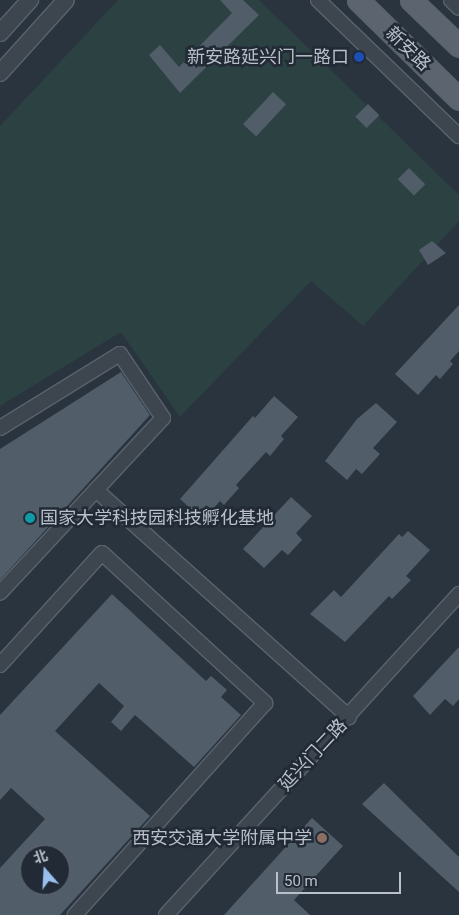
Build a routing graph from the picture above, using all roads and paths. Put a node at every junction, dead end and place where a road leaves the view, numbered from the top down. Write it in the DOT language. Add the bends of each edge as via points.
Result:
graph roads {
  1 [pos="30,0"];
  2 [pos="66,0"];
  3 [pos="318,0"];
  4 [pos="358,0"];
  5 [pos="411,0"];
  6 [pos="451,0"];
  7 [pos="459,8"];
  8 [pos="0,33"];
  9 [pos="459,46"];
  10 [pos="0,73"];
  11 [pos="459,99"];
  12 [pos="459,136"];
  13 [pos="0,428"];
  14 [pos="96,490"];
  15 [pos="0,594"];
  16 [pos="459,594"];
  17 [pos="0,666"];
  18 [pos="349,717"];
  19 [pos="75,915"];
  20 [pos="166,915"];
  1 -- 8 [label="street"];
  2 -- 10 [label="street"];
  3 -- 12 [label="street"];
  4 -- 11 [label="main road, 新安路"];
  5 -- 9 [label="main road"];
  6 -- 7 [label="street"];
  13 -- 14 [label="street" via="120,354 163,418"];
  14 -- 15 [label="street"];
  14 -- 18 [label="street"];
  16 -- 18 [label="street, 延兴门二路"];
  17 -- 19 [label="street" via="102,553 265,703"];
  18 -- 20 [label="street, 延兴门二路"];
}
